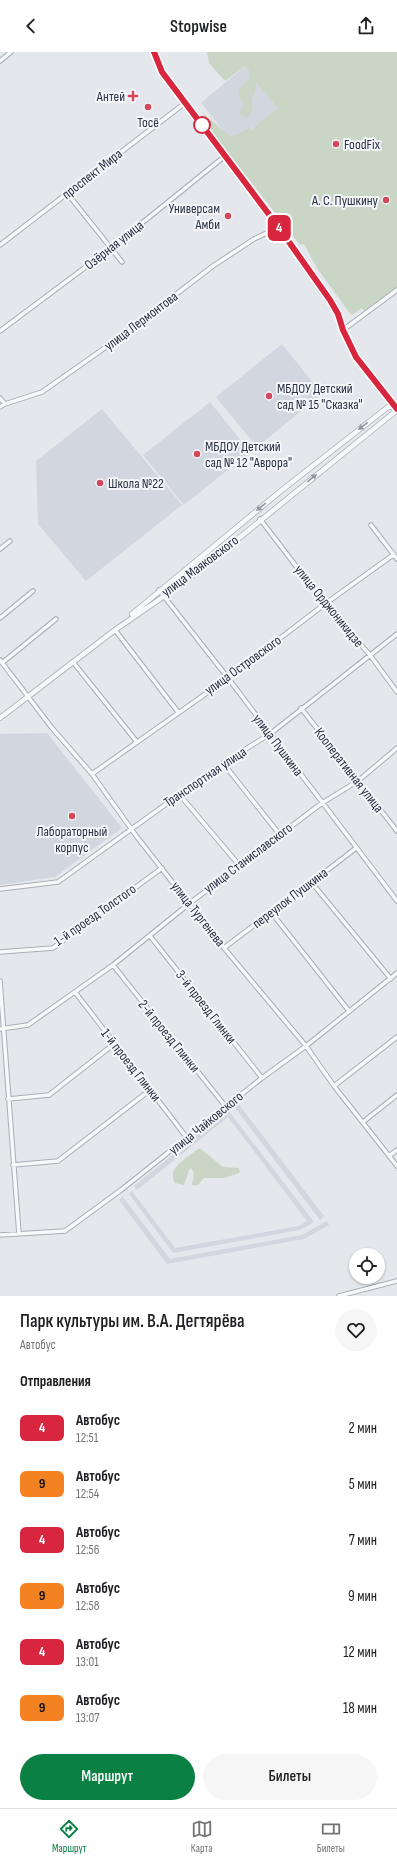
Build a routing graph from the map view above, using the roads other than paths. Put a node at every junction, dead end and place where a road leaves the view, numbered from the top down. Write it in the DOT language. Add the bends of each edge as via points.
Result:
graph roads {
  1 [pos="11,52"];
  2 [pos="154,52"];
  3 [pos="0,61"];
  4 [pos="185,103"];
  5 [pos="225,156"];
  6 [pos="67,193"];
  7 [pos="277,225"];
  8 [pos="0,245"];
  9 [pos="111,248"];
  10 [pos="122,262"];
  11 [pos="397,290"];
  12 [pos="343,330"];
  13 [pos="0,331"];
  14 [pos="0,398"];
  15 [pos="5,404"];
  16 [pos="0,408"];
  17 [pos="396,409"];
  18 [pos="260,520"];
  19 [pos="371,525"];
  20 [pos="10,542"];
  21 [pos="0,549"];
  22 [pos="393,555"];
  23 [pos="397,559"];
  24 [pos="159,590"];
  25 [pos="33,591"];
  26 [pos="162,596"];
  27 [pos="325,604"];
  28 [pos="0,618"];
  29 [pos="56,619"];
  30 [pos="115,630"];
  31 [pos="397,634"];
  32 [pos="370,655"];
  33 [pos="1,661"];
  34 [pos="73,662"];
  35 [pos="228,678"];
  36 [pos="397,692"];
  37 [pos="28,698"];
  38 [pos="301,708"];
  39 [pos="178,712"];
  40 [pos="0,718"];
  41 [pos="270,734"];
  42 [pos="137,742"];
  43 [pos="397,748"];
  44 [pos="223,763"];
  45 [pos="92,774"];
  46 [pos="358,781"];
  47 [pos="179,794"];
  48 [pos="322,803"];
  49 [pos="131,828"];
  50 [pos="397,832"];
  51 [pos="280,835"];
  52 [pos="356,848"];
  53 [pos="239,866"];
  54 [pos="162,868"];
  55 [pos="312,883"];
  56 [pos="0,889"];
  57 [pos="397,901"];
  58 [pos="190,903"];
  59 [pos="271,912"];
  60 [pos="150,936"];
  61 [pos="224,948"];
  62 [pos="0,952"];
  63 [pos="112,965"];
  64 [pos="397,973"];
  65 [pos="391,979"];
  66 [pos="0,981"];
  67 [pos="74,992"];
  68 [pos="349,1011"];
  69 [pos="1,1029"];
  70 [pos="397,1037"];
  71 [pos="114,1044"];
  72 [pos="306,1046"];
  73 [pos="262,1078"];
  74 [pos="334,1086"];
  75 [pos="150,1090"];
  76 [pos="397,1095"];
  77 [pos="8,1099"];
  78 [pos="226,1107"];
  79 [pos="363,1122"];
  80 [pos="187,1138"];
  81 [pos="397,1150"];
  82 [pos="389,1156"];
  83 [pos="13,1165"];
  84 [pos="397,1166"];
  85 [pos="19,1234"];
  86 [pos="0,1235"];
  87 [pos="397,1281"];
  88 [pos="339,1296"];
  1 -- 3 [label="street"];
  2 -- 4 [label="street" via="162,72"];
  4 -- 5 [label="street"];
  4 -- 6 [label="street, проспект Мира"];
  5 -- 7 [label="street"];
  5 -- 9 [label="street, Озёрная улица"];
  6 -- 8 [label="street, проспект Мира"];
  6 -- 9 [label="street"];
  7 -- 12 [label="street" via="334,306"];
  7 -- 15 [label="street, улица Лермонтова" via="213,266 116,340 42,392"];
  9 -- 10 [label="street"];
  9 -- 13 [label="street, Озёрная улица"];
  11 -- 12 [label="street"];
  12 -- 17 [label="street" via="356,357"];
  14 -- 15 [label="street"];
  15 -- 16 [label="street, улица Лермонтова"];
  18 -- 17 [label="street, улица Маяковского, one-way"];
  17 -- 24 [label="street, улица Маяковского, one-way" via="388,407"];
  18 -- 26 [label="street, улица Маяковского" via="186,581"];
  18 -- 27 [label="street, улица Орджоникидзе"];
  19 -- 22 [label="street"];
  20 -- 21 [label="street"];
  22 -- 23 [label="street"];
  22 -- 27 [label="street, улица Островского"];
  24 -- 26 [label="street, улица Пушкина"];
  24 -- 30 [label="street, улица Маяковского"];
  25 -- 28 [label="street"];
  26 -- 30 [label="street, улица Маяковского"];
  26 -- 35 [label="street, улица Пушкина"];
  27 -- 32 [label="street, улица Орджоникидзе"];
  27 -- 35 [label="street, улица Островского"];
  29 -- 33 [label="street"];
  30 -- 34 [label="street, улица Маяковского"];
  30 -- 39 [label="street"];
  31 -- 32 [label="street, Транспортная улица"];
  32 -- 36 [label="street, улица Орджоникидзе"];
  32 -- 38 [label="street, Транспортная улица"];
  33 -- 37 [label="street, улица Тургенева"];
  34 -- 37 [label="street, улица Маяковского"];
  34 -- 42 [label="street"];
  35 -- 39 [label="street, улица Островского"];
  35 -- 41 [label="street, улица Пушкина"];
  37 -- 40 [label="street, улица Маяковского"];
  37 -- 45 [label="street, улица Тургенева"];
  38 -- 41 [label="street, Транспортная улица"];
  38 -- 46 [label="street, Кооперативная улица"];
  39 -- 42 [label="street, улица Островского"];
  41 -- 44 [label="street, Транспортная улица"];
  41 -- 48 [label="street, улица Пушкина"];
  42 -- 45 [label="street, улица Островского"];
  43 -- 46 [label="street, улица Станиславского"];
  44 -- 47 [label="street, Транспортная улица"];
  44 -- 51 [label="street"];
  45 -- 49 [label="street, улица Тургенева"];
  46 -- 48 [label="street, улица Станиславского"];
  46 -- 50 [label="street, Кооперативная улица"];
  47 -- 49 [label="street, Транспортная улица"];
  47 -- 53 [label="street"];
  48 -- 51 [label="street, улица Станиславского"];
  48 -- 52 [label="street, улица Пушкина"];
  49 -- 54 [label="street, улица Тургенева"];
  49 -- 56 [label="street, Транспортная улица" via="58,882"];
  51 -- 53 [label="street, улица Станиславского"];
  52 -- 55 [label="street, переулок Пушкина"];
  52 -- 57 [label="street, улица Пушкина"];
  53 -- 58 [label="street, улица Станиславского"];
  54 -- 58 [label="street, улица Тургенева"];
  54 -- 62 [label="street, 1-й проезд Толстого" via="53,948"];
  55 -- 59 [label="street, переулок Пушкина"];
  55 -- 65 [label="street"];
  58 -- 60 [label="street, улица Станиславского"];
  58 -- 61 [label="street, улица Тургенева"];
  59 -- 61 [label="street, переулок Пушкина"];
  59 -- 68 [label="street"];
  60 -- 63 [label="street, улица Станиславского"];
  60 -- 73 [label="street, 3-й проезд Глинки"];
  61 -- 72 [label="street, улица Тургенева"];
  63 -- 67 [label="street, улица Станиславского"];
  63 -- 78 [label="street, 2-й проезд Глинки"];
  64 -- 65 [label="street, улица Чайковского"];
  65 -- 68 [label="street, улица Чайковского"];
  66 -- 69 [label="street"];
  67 -- 69 [label="street, улица Станиславского" via="28,1025"];
  67 -- 71 [label="street, 1-й проезд Глинки"];
  68 -- 72 [label="street, улица Чайковского"];
  69 -- 77 [label="street"];
  70 -- 74 [label="street"];
  71 -- 75 [label="street, 1-й проезд Глинки"];
  71 -- 77 [label="street" via="49,1095"];
  72 -- 73 [label="street, улица Чайковского"];
  72 -- 74 [label="street, улица Тургенева"];
  73 -- 78 [label="street, улица Чайковского"];
  74 -- 79 [label="street, улица Тургенева"];
  75 -- 80 [label="street, 1-й проезд Глинки"];
  75 -- 83 [label="street" via="58,1161"];
  76 -- 79 [label="street"];
  77 -- 83 [label="street"];
  78 -- 80 [label="street, улица Чайковского"];
  79 -- 82 [label="street, улица Тургенева"];
  80 -- 85 [label="street, улица Чайковского" via="65,1231"];
  81 -- 82 [label="street"];
  82 -- 84 [label="street, улица Тургенева"];
  83 -- 85 [label="street"];
  85 -- 86 [label="street, улица Чайковского"];
  87 -- 88 [label="street"];
}
